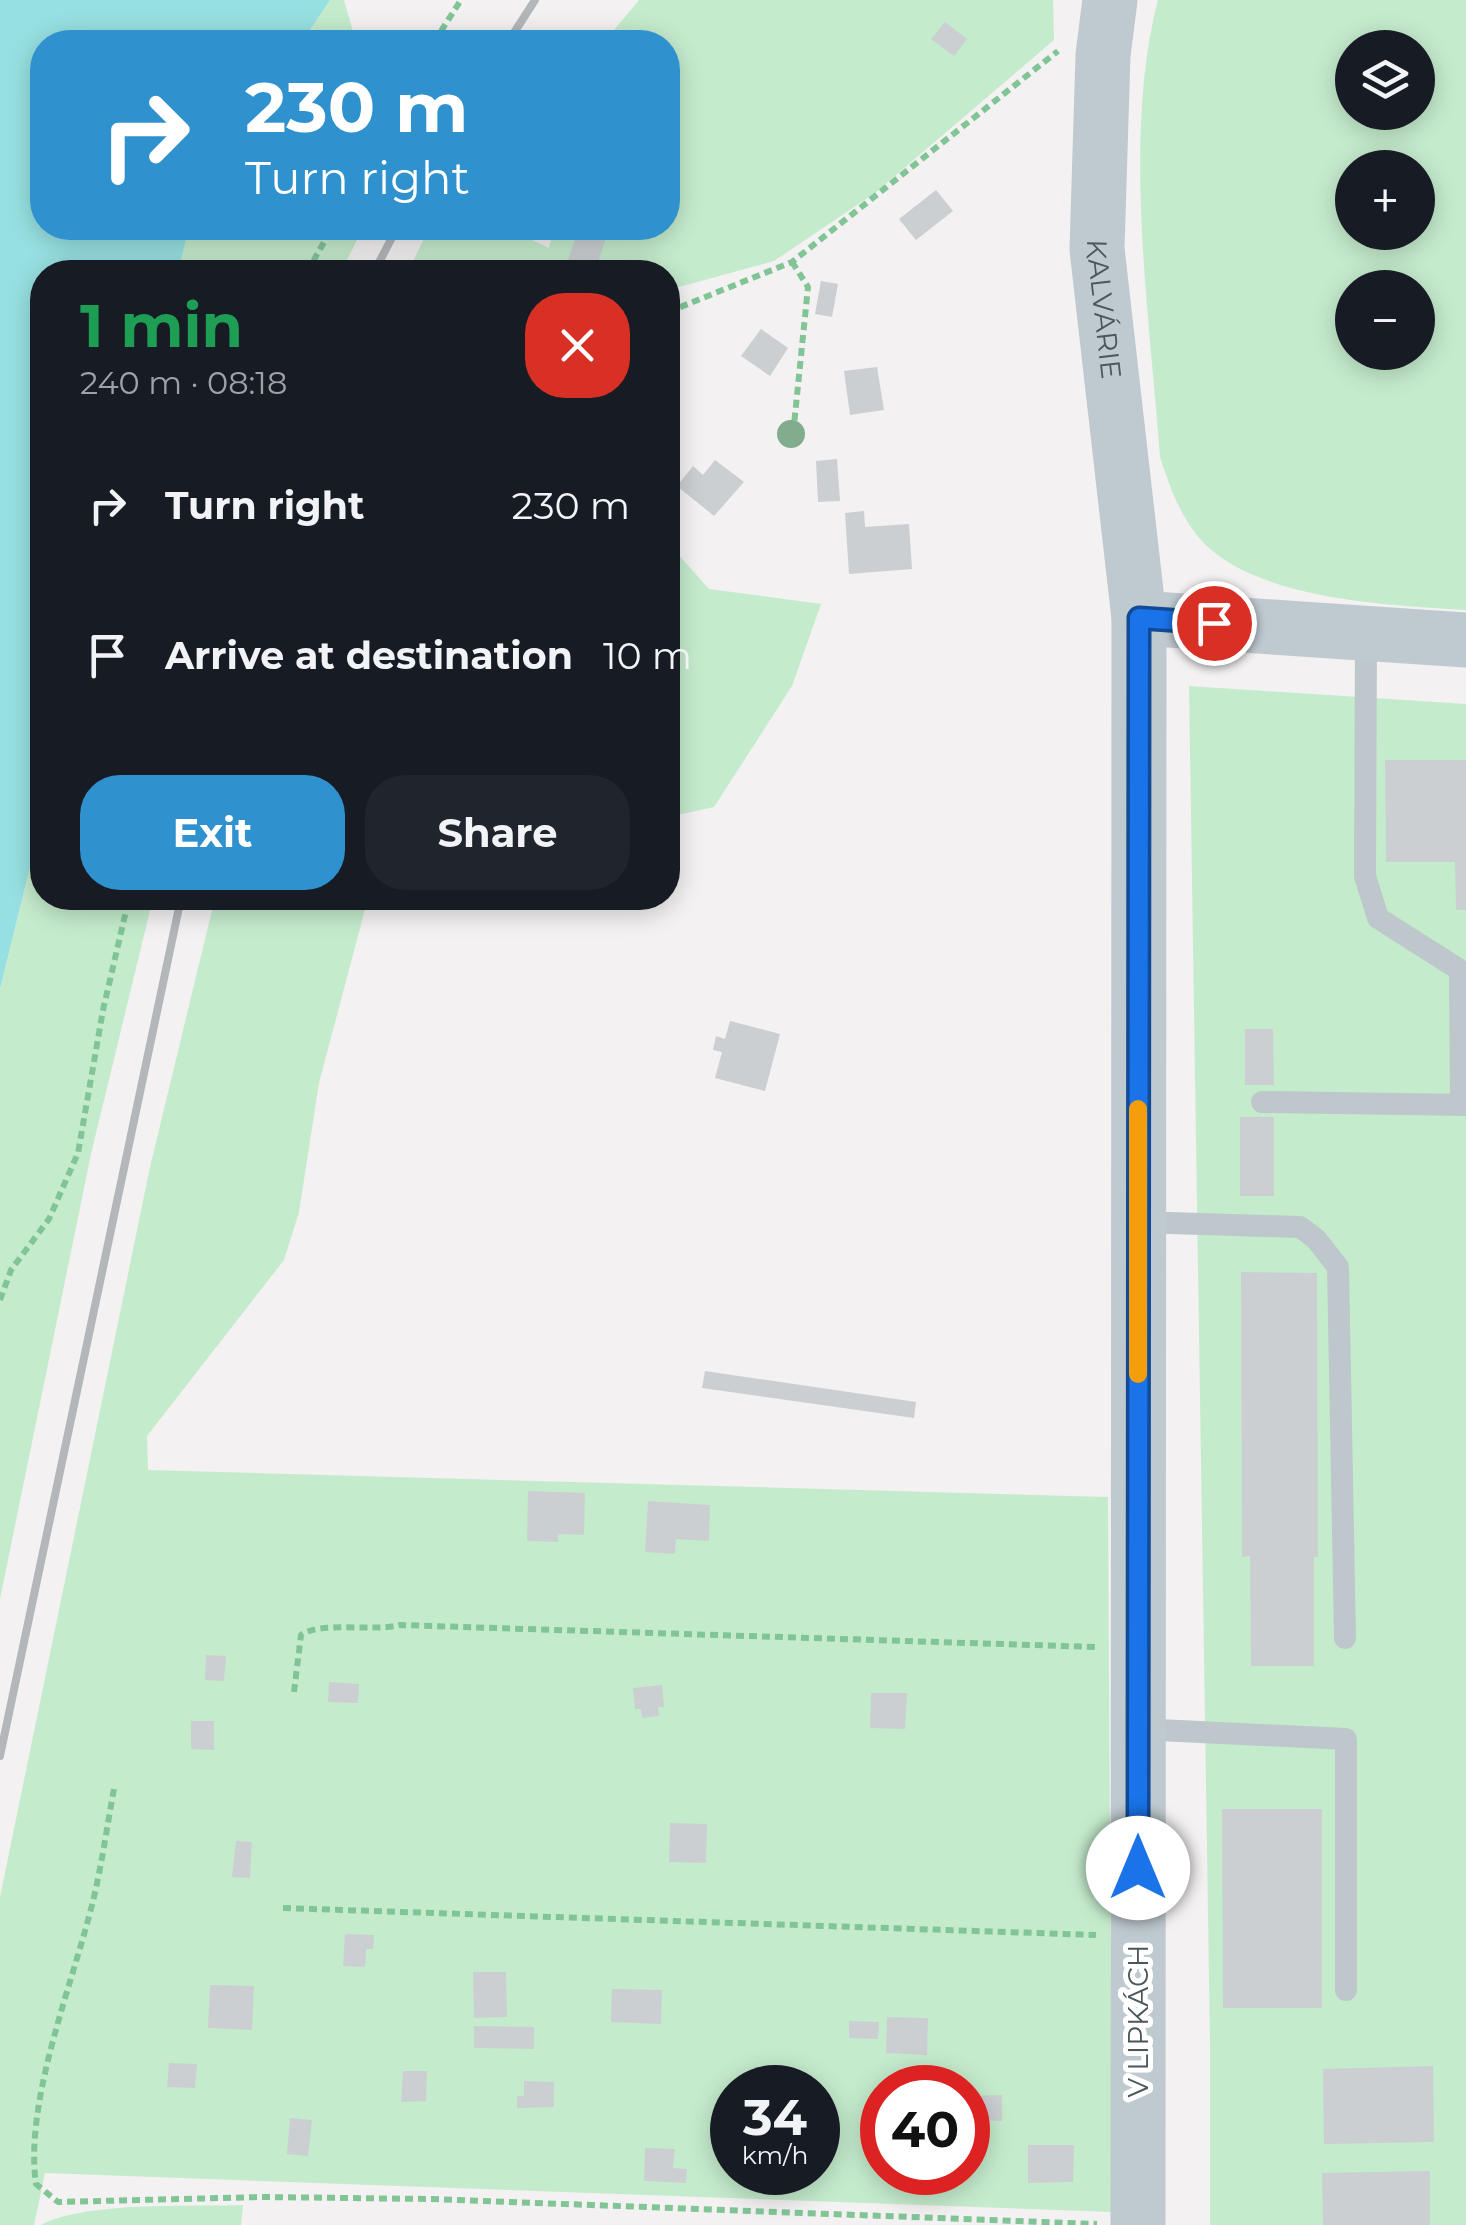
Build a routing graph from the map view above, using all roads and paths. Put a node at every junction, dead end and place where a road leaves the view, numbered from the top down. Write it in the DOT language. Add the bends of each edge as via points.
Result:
graph roads {
  1 [pos="460,0"];
  2 [pos="1109,6"];
  3 [pos="441,30"];
  4 [pos="792,262"];
  5 [pos="680,307"];
  6 [pos="794,425"];
  7 [pos="1139,618"];
  8 [pos="1366,633"];
  9 [pos="1466,640"];
  10 [pos="126,910"];
  11 [pos="1262,1102"];
  12 [pos="1464,1105"];
  13 [pos="1138,1222"];
  14 [pos="0,1300"];
  15 [pos="1345,1638"];
  16 [pos="1138,1648"];
  17 [pos="294,1692"];
  18 [pos="1138,1729"];
  19 [pos="114,1788"];
  20 [pos="283,1908"];
  21 [pos="1138,1937"];
  22 [pos="1346,1990"];
  23 [pos="1116,2225"];
  24 [pos="1138,2225"];
  1 -- 3 [label="path"];
  2 -- 4 [label="path"];
  2 -- 7 [label="street, KALVÁRIE" via="1098,248"];
  4 -- 5 [label="path"];
  4 -- 6 [label="path" via="808,287"];
  7 -- 8 [label="street"];
  7 -- 13 [label="street, V LIPKÁCH"];
  8 -- 9 [label="street"];
  8 -- 12 [label="lane" via="1365,876 1378,918 1460,970"];
  10 -- 14 [label="path" via="78,1153 50,1219 11,1270"];
  11 -- 12 [label="lane"];
  13 -- 15 [label="lane" via="1300,1227 1338,1267"];
  13 -- 16 [label="street, V LIPKÁCH"];
  16 -- 17 [label="path" via="400,1625 310,1628 301,1635"];
  16 -- 18 [label="street, V LIPKÁCH"];
  18 -- 21 [label="street, V LIPKÁCH"];
  18 -- 22 [label="lane" via="1346,1739"];
  19 -- 23 [label="path" via="32,2156 36,2184 58,2202 412,2199"];
  20 -- 21 [label="path"];
  21 -- 24 [label="street, V LIPKÁCH"];
}
